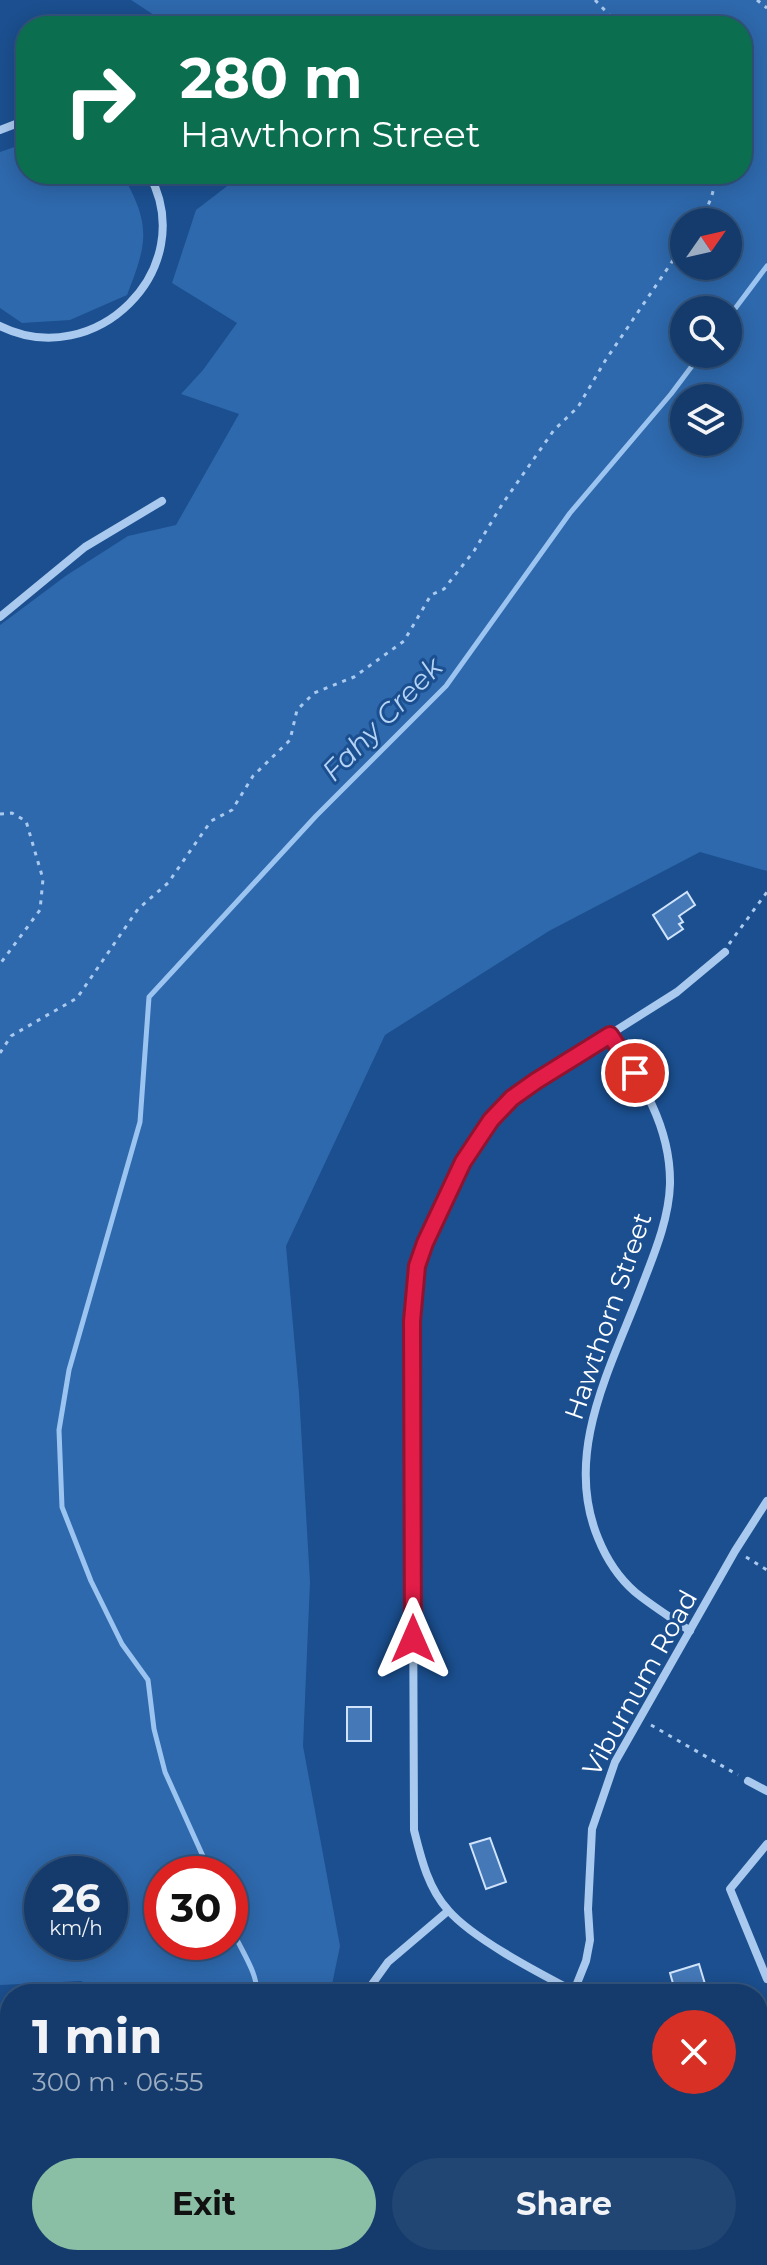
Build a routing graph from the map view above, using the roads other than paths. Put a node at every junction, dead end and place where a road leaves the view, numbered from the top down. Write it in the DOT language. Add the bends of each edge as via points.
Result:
graph roads {
  1 [pos="153,184"];
  2 [pos="0,326"];
  3 [pos="162,501"];
  4 [pos="0,617"];
  5 [pos="725,952"];
  6 [pos="610,1035"];
  7 [pos="767,1501"];
  8 [pos="690,1631"];
  9 [pos="748,1781"];
  10 [pos="767,1791"];
  11 [pos="767,1844"];
  12 [pos="448,1911"];
  13 [pos="767,1979"];
  14 [pos="372,1984"];
  15 [pos="562,1984"];
  16 [pos="580,1984"];
  1 -- 2 [label="street" via="163,218 157,262 121,313 66,338 26,335"];
  3 -- 4 [label="street" via="85,547"];
  5 -- 6 [label="street" via="677,992"];
  6 -- 8 [label="street, Hawthorn Street" via="659,1117 670,1186 651,1262 590,1423 586,1500 616,1571 634,1591"];
  6 -- 12 [label="street" via="512,1098 491,1120 463,1162 417,1266 412,1321 414,1830 431,1885"];
  7 -- 8 [label="street, Viburnum Road"];
  8 -- 16 [label="street, Viburnum Road" via="615,1762 592,1829 590,1940"];
  9 -- 10 [label="street"];
  11 -- 13 [label="street" via="730,1889"];
  12 -- 14 [label="street" via="388,1962"];
  12 -- 15 [label="street"];
}
